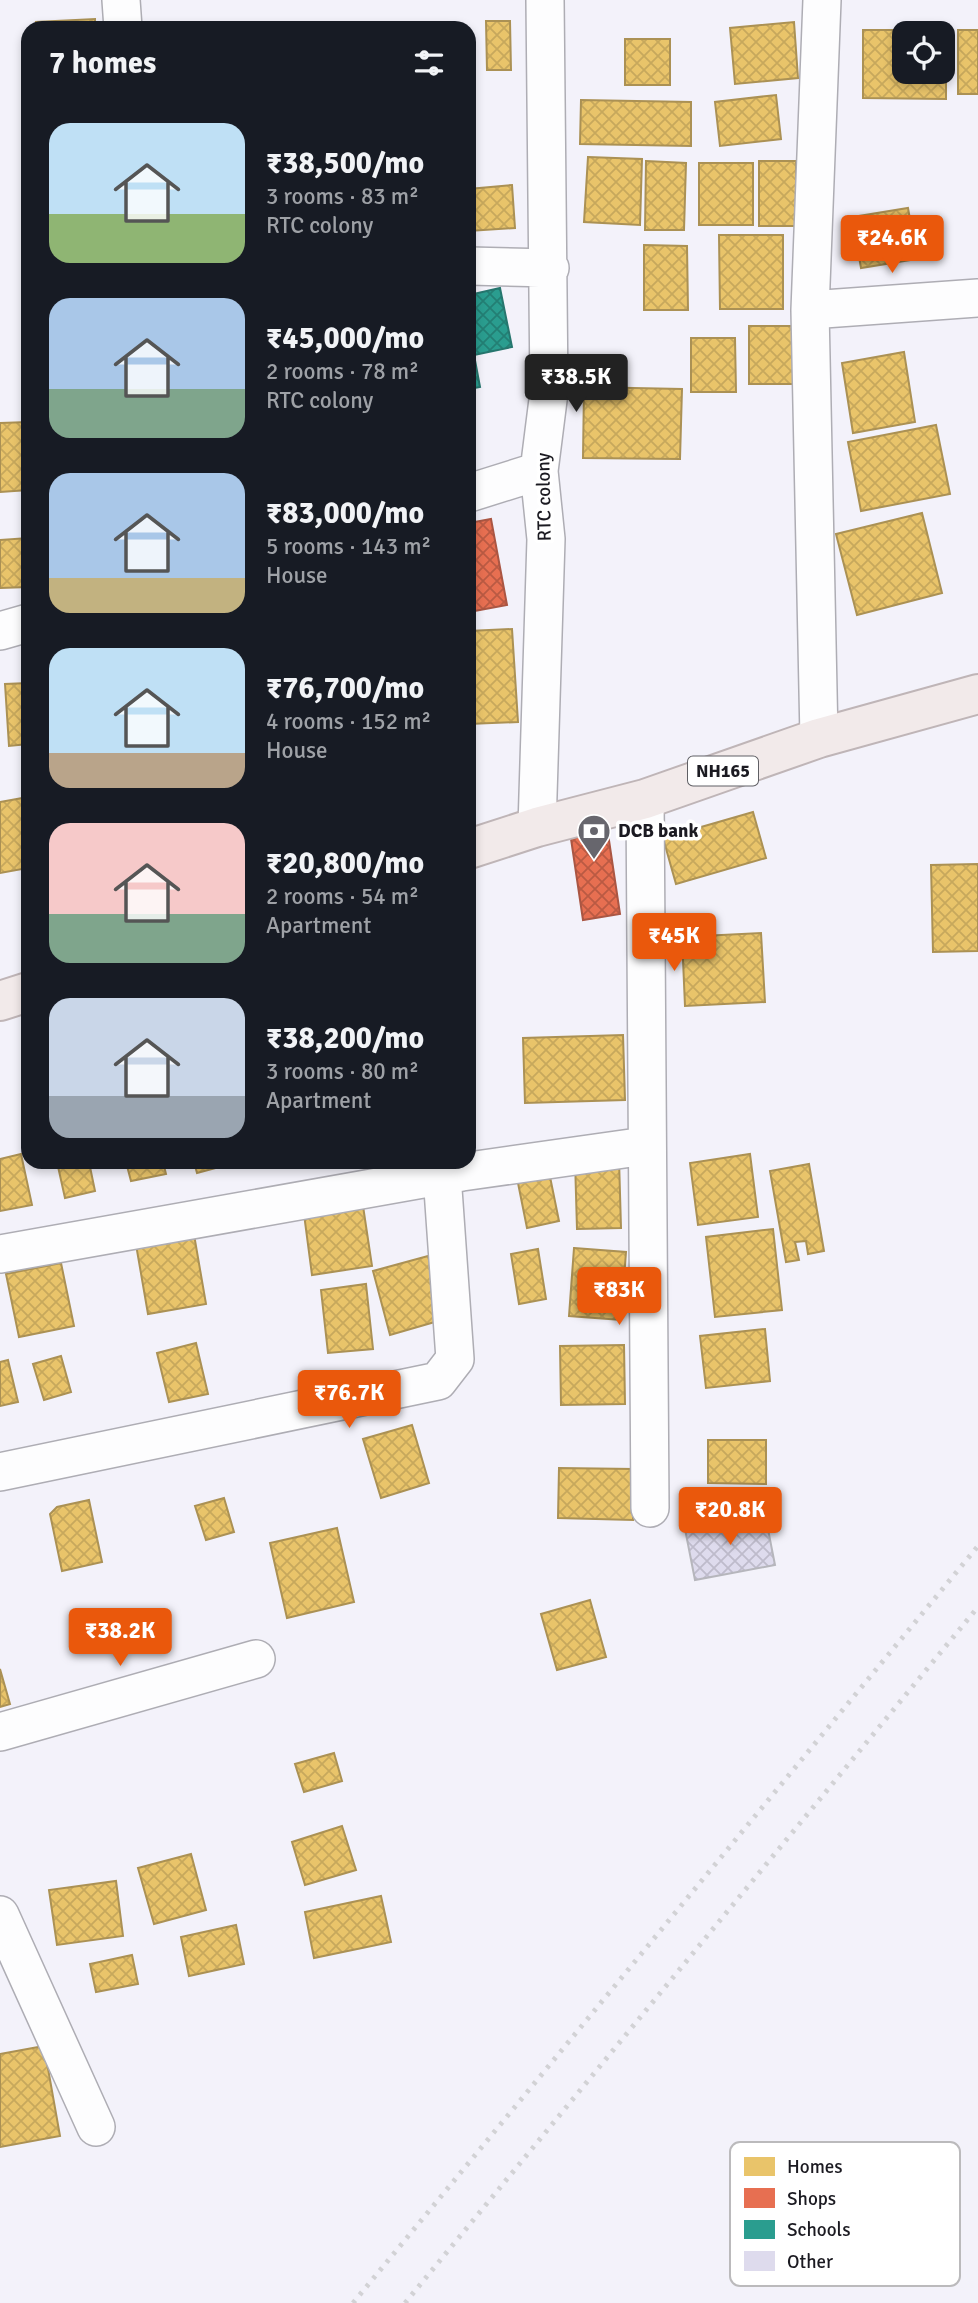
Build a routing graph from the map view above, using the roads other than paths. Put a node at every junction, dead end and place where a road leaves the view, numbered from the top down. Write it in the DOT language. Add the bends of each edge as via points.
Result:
graph roads {
  1 [pos="121,0"];
  2 [pos="545,0"];
  3 [pos="822,0"];
  4 [pos="122,21"];
  5 [pos="476,266"];
  6 [pos="550,268"];
  7 [pos="978,298"];
  8 [pos="810,310"];
  9 [pos="539,471"];
  10 [pos="476,491"];
  11 [pos="21,626"];
  12 [pos="0,631"];
  13 [pos="978,694"];
  14 [pos="819,737"];
  15 [pos="645,799"];
  16 [pos="537,827"];
  17 [pos="476,847"];
  18 [pos="21,994"];
  19 [pos="0,1000"];
  20 [pos="645,1146"];
  21 [pos="442,1175"];
  22 [pos="0,1254"];
  23 [pos="0,1472"];
  24 [pos="650,1508"];
  25 [pos="256,1660"];
  26 [pos="0,1732"];
  27 [pos="0,1915"];
  28 [pos="96,2127"];
  1 -- 4 [label="street"];
  2 -- 6 [label="street, RTC colony"];
  3 -- 8 [label="street"];
  5 -- 6 [label="street"];
  6 -- 9 [label="street, RTC colony" via="549,391"];
  7 -- 8 [label="street"];
  8 -- 14 [label="street"];
  9 -- 10 [label="street"];
  9 -- 16 [label="street, RTC colony" via="545,539"];
  11 -- 12 [label="street"];
  13 -- 14 [label="highway, NH165"];
  14 -- 15 [label="highway, NH165"];
  15 -- 16 [label="highway, NH165"];
  15 -- 20 [label="street"];
  16 -- 17 [label="highway, NH165"];
  18 -- 19 [label="highway"];
  20 -- 21 [label="street"];
  20 -- 24 [label="street"];
  21 -- 22 [label="street"];
  21 -- 23 [label="street" via="455,1359 439,1381"];
  25 -- 26 [label="street"];
  27 -- 28 [label="street"];
}
